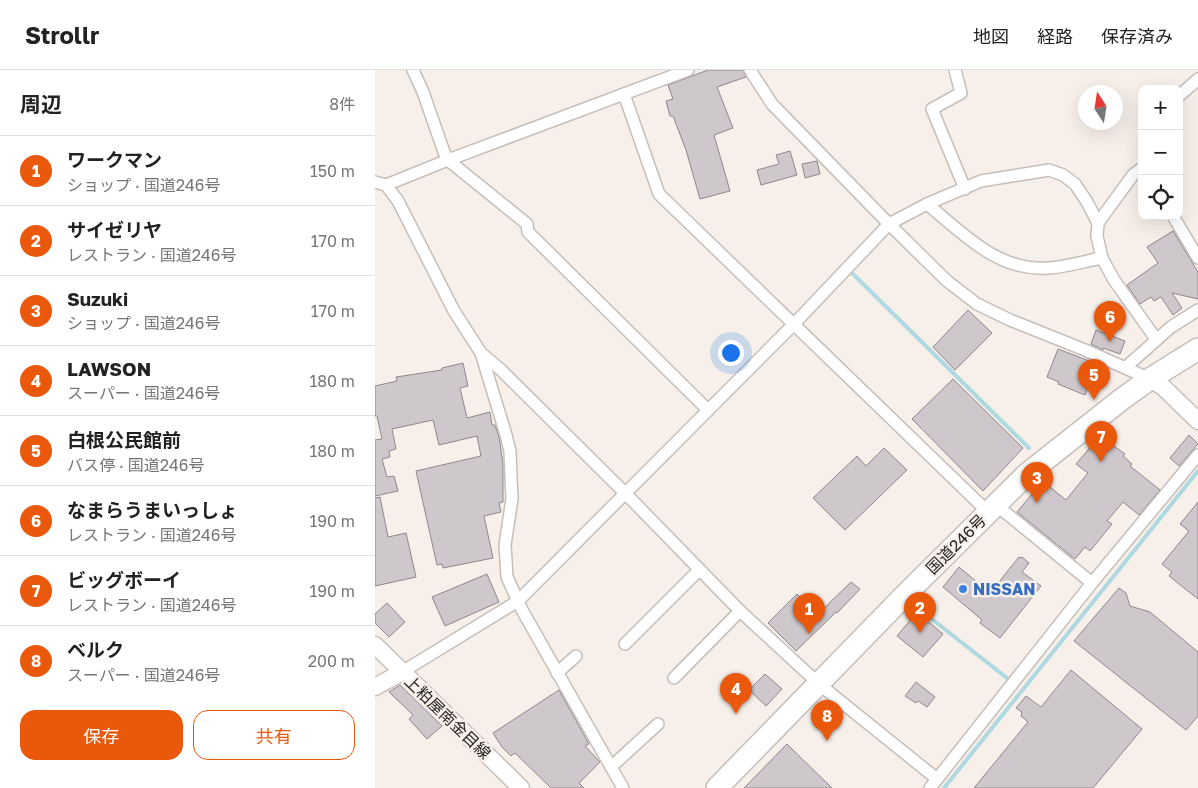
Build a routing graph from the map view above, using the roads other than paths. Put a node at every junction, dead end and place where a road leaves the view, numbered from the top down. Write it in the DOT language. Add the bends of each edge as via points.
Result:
graph roads {
  1 [pos="413,70"];
  2 [pos="688,70"];
  3 [pos="750,70"];
  4 [pos="955,70"];
  5 [pos="664,74"];
  6 [pos="1198,78"];
  7 [pos="1183,92"];
  8 [pos="623,94"];
  9 [pos="448,160"];
  10 [pos="1138,171"];
  11 [pos="380,184"];
  12 [pos="965,189"];
  13 [pos="927,204"];
  14 [pos="1175,220"];
  15 [pos="1098,223"];
  16 [pos="889,224"];
  17 [pos="1102,258"];
  18 [pos="1198,258"];
  19 [pos="1198,310"];
  20 [pos="794,324"];
  21 [pos="1156,339"];
  22 [pos="1198,349"];
  23 [pos="481,353"];
  24 [pos="1125,368"];
  25 [pos="1150,379"];
  26 [pos="708,410"];
  27 [pos="1198,421"];
  28 [pos="1198,454"];
  29 [pos="626,494"];
  30 [pos="991,508"];
  31 [pos="699,570"];
  32 [pos="1093,583"];
  33 [pos="518,601"];
  34 [pos="740,611"];
  35 [pos="625,644"];
  36 [pos="375,645"];
  37 [pos="576,656"];
  38 [pos="402,672"];
  39 [pos="557,673"];
  40 [pos="675,678"];
  41 [pos="819,684"];
  42 [pos="375,687"];
  43 [pos="658,724"];
  44 [pos="611,767"];
  45 [pos="933,783"];
  46 [pos="521,788"];
  47 [pos="623,788"];
  48 [pos="717,788"];
  1 -- 9 [label="street"];
  2 -- 5 [label="street"];
  3 -- 16 [label="street" via="772,104"];
  4 -- 12 [label="street" via="961,93 932,109"];
  5 -- 8 [label="street"];
  6 -- 7 [label="street"];
  8 -- 9 [label="street"];
  8 -- 20 [label="street" via="659,194"];
  9 -- 11 [label="street"];
  9 -- 26 [label="street" via="527,224 528,232"];
  10 -- 15 [label="street"];
  11 -- 23 [label="street" via="397,201"];
  12 -- 13 [label="street"];
  12 -- 15 [label="street" via="981,181 1049,170 1075,184"];
  13 -- 16 [label="street"];
  13 -- 17 [label="street" via="987,253 1016,266 1048,268"];
  14 -- 18 [label="street"];
  15 -- 17 [label="street"];
  16 -- 20 [label="street"];
  16 -- 24 [label="street" via="947,281 977,304"];
  17 -- 21 [label="street"];
  19 -- 21 [label="street"];
  20 -- 26 [label="street"];
  20 -- 30 [label="street"];
  21 -- 24 [label="street"];
  22 -- 25 [label="highway, 国道246号"];
  23 -- 29 [label="street"];
  23 -- 33 [label="street" via="510,451 511,499 505,553 507,577"];
  24 -- 25 [label="street"];
  25 -- 27 [label="main road" via="1163,387"];
  25 -- 30 [label="highway, 国道246号" via="1027,474"];
  26 -- 29 [label="street"];
  28 -- 32 [label="street"];
  29 -- 31 [label="street"];
  29 -- 33 [label="street"];
  30 -- 32 [label="street"];
  30 -- 41 [label="highway, 国道246号"];
  31 -- 34 [label="street"];
  31 -- 35 [label="street"];
  32 -- 45 [label="street"];
  33 -- 38 [label="street"];
  33 -- 39 [label="street"];
  34 -- 40 [label="street"];
  34 -- 41 [label="street"];
  36 -- 38 [label="main road, 上粕屋南金目線"];
  37 -- 39 [label="street"];
  38 -- 42 [label="main road"];
  38 -- 46 [label="main road, 上粕屋南金目線"];
  39 -- 44 [label="street"];
  41 -- 45 [label="street"];
  41 -- 48 [label="highway, 国道246号"];
  43 -- 44 [label="street"];
  44 -- 47 [label="street"];
}
